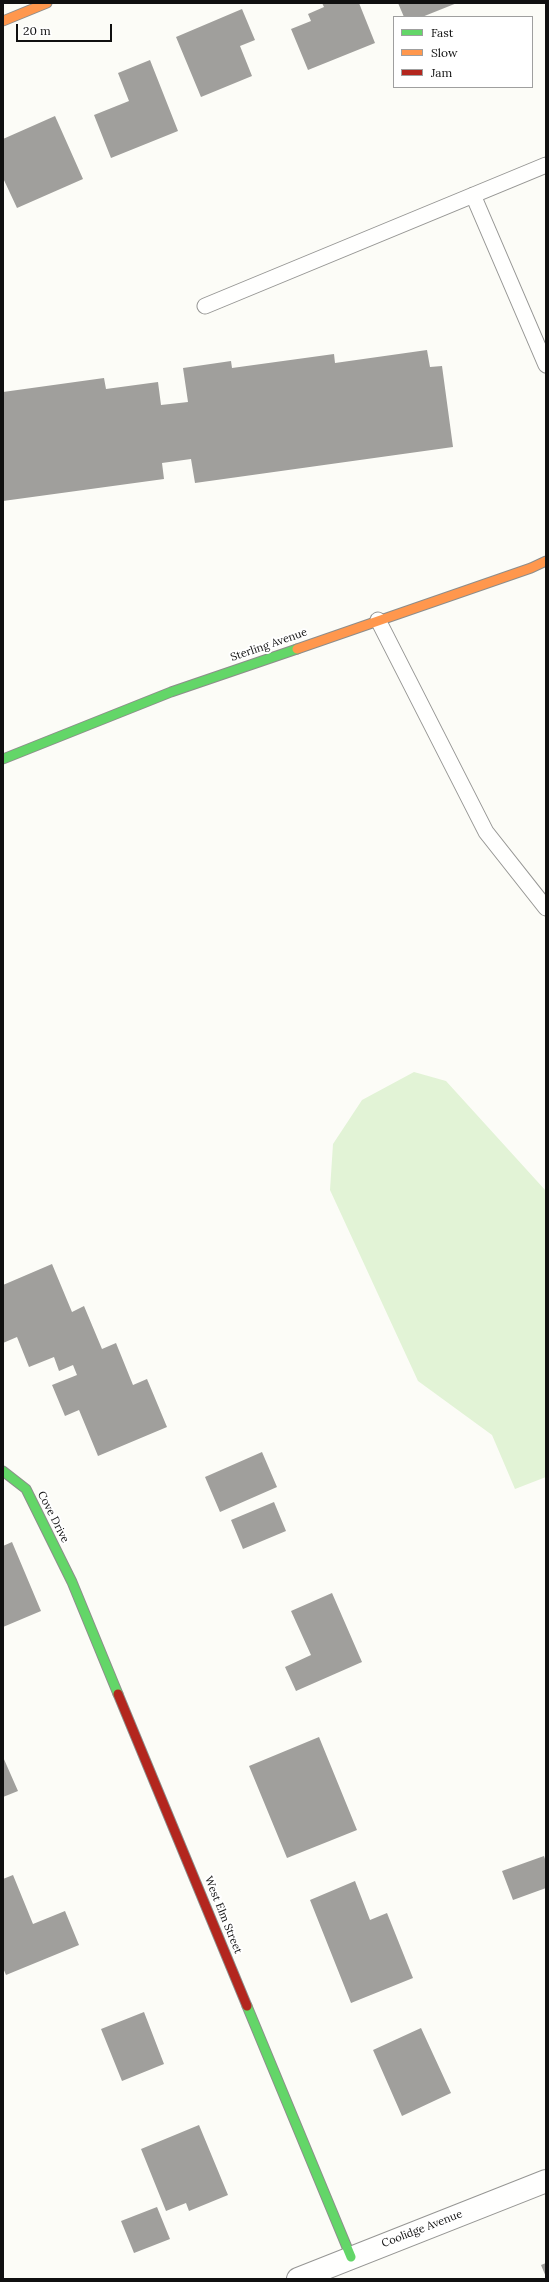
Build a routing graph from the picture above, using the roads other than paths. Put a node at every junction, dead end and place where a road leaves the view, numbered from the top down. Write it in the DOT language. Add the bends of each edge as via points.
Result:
graph roads {
  1 [pos="47,3"];
  2 [pos="3,21"];
  3 [pos="546,165"];
  4 [pos="473,195"];
  5 [pos="206,306"];
  6 [pos="546,365"];
  7 [pos="546,560"];
  8 [pos="378,620"];
  9 [pos="3,759"];
  10 [pos="546,908"];
  11 [pos="3,1471"];
  12 [pos="72,1582"];
  13 [pos="546,2181"];
  14 [pos="351,2257"];
  15 [pos="298,2279"];
  1 -- 2 [label="street"];
  3 -- 4 [label="lane"];
  4 -- 5 [label="lane"];
  4 -- 6 [label="lane"];
  7 -- 8 [label="street, Sterling Avenue" via="531,568"];
  8 -- 9 [label="street, Sterling Avenue" via="171,692"];
  8 -- 10 [label="lane" via="486,832"];
  11 -- 12 [label="street, Cove Drive" via="26,1490"];
  12 -- 14 [label="street, West Elm Street"];
  13 -- 14 [label="street, Coolidge Avenue"];
  14 -- 15 [label="street, Coolidge Avenue"];
}
